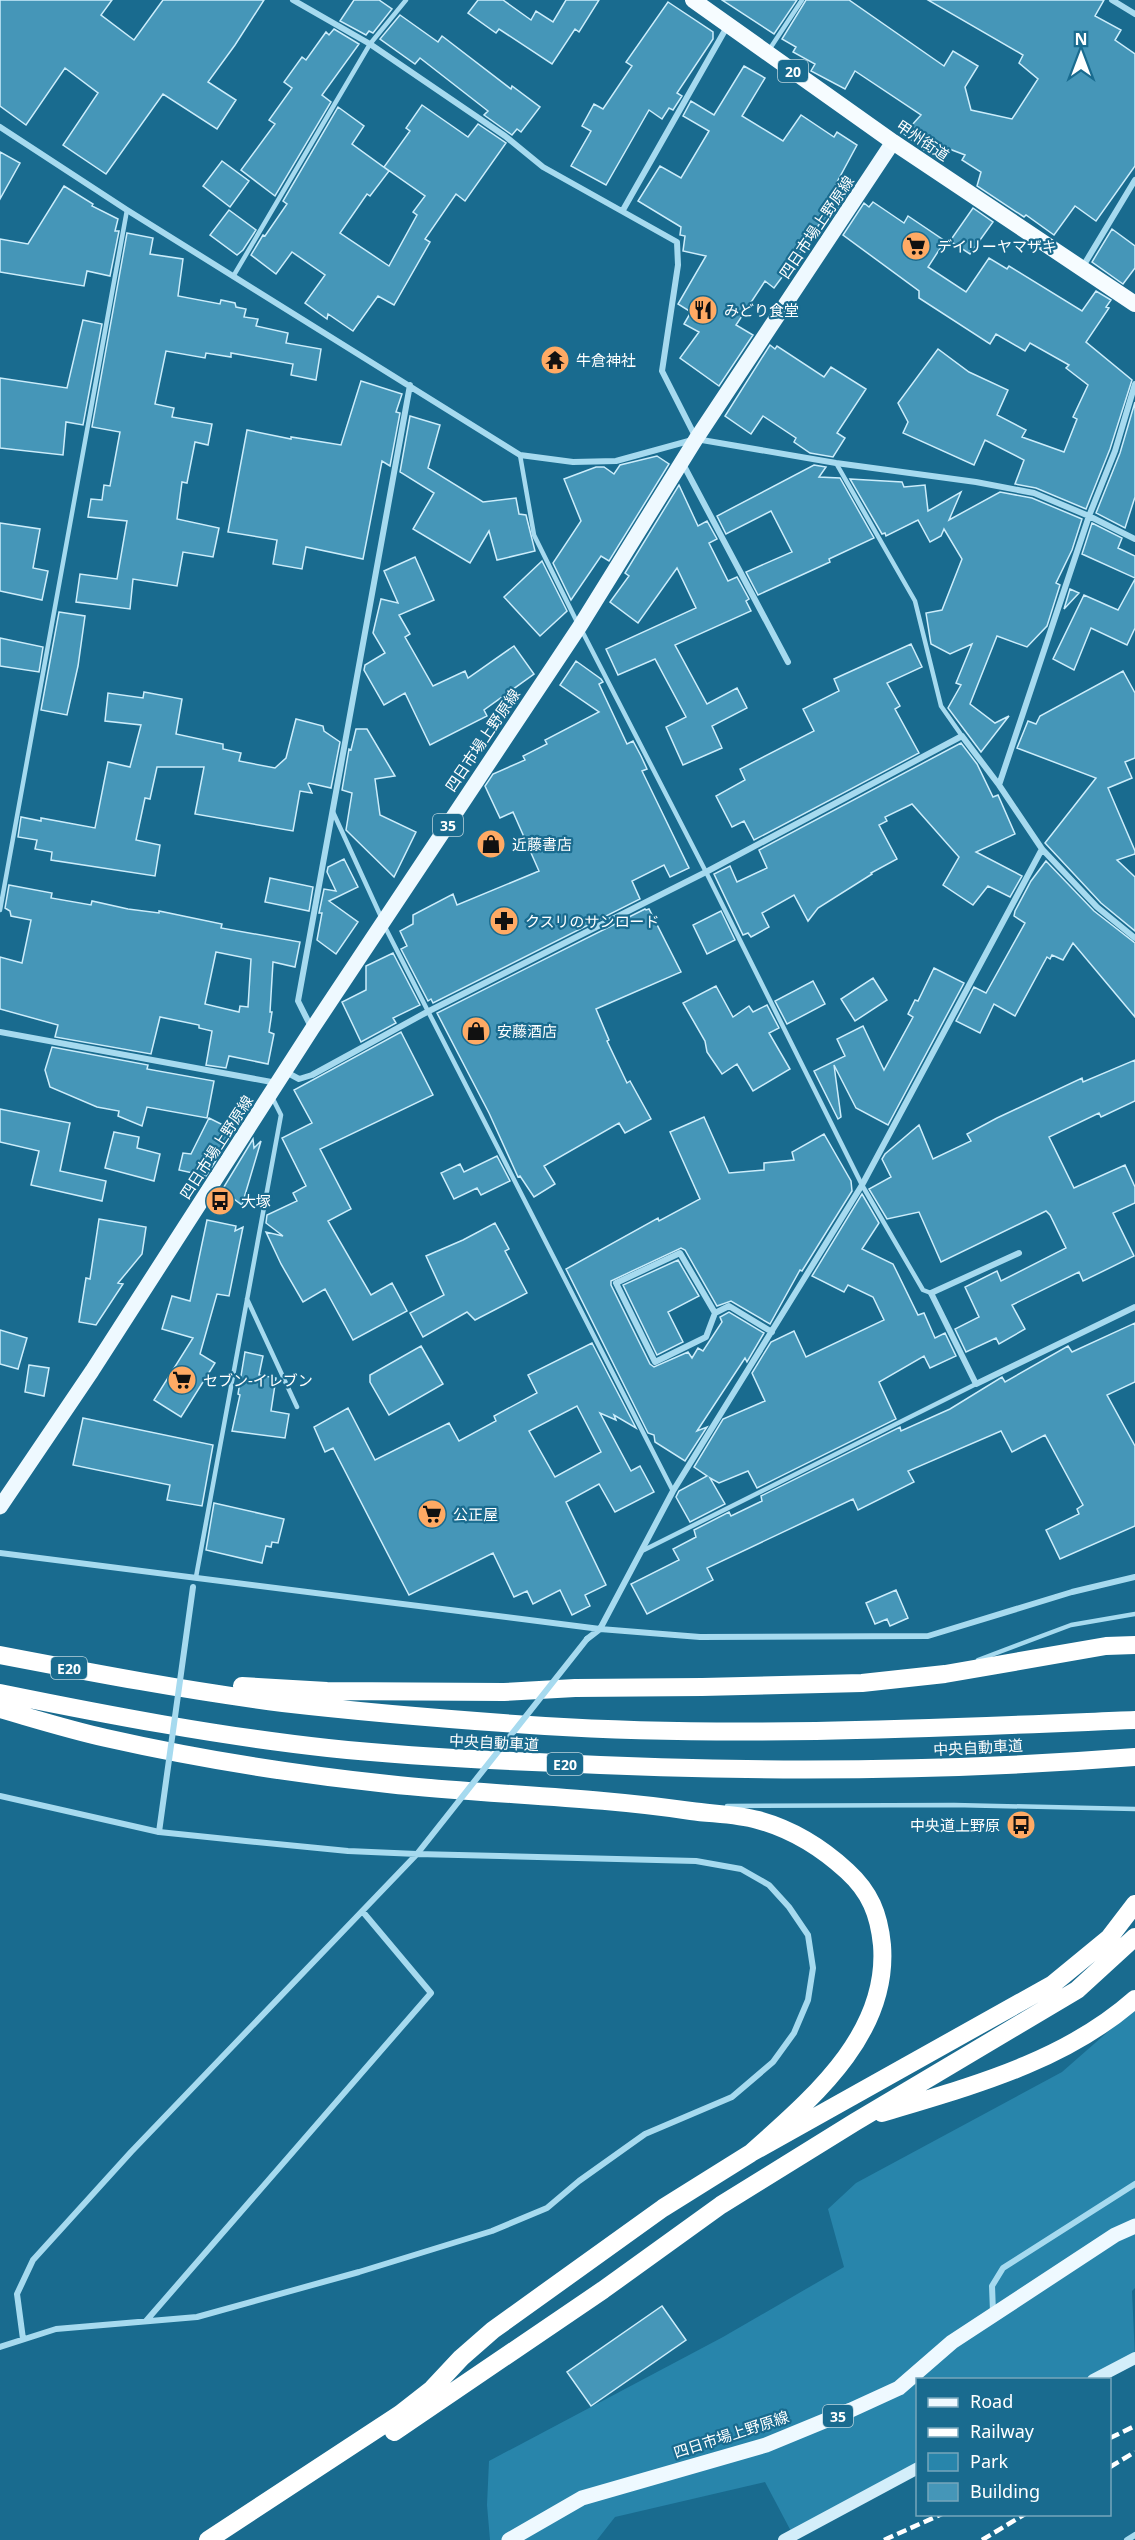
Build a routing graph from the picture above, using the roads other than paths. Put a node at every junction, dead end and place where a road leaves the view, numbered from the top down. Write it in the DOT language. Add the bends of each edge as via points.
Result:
graph roads {
  1 [pos="293,0"];
  2 [pos="406,0"];
  3 [pos="693,0"];
  4 [pos="801,0"];
  5 [pos="1112,0"];
  6 [pos="1135,14"];
  7 [pos="728,25"];
  8 [pos="370,44"];
  9 [pos="768,52"];
  10 [pos="0,127"];
  11 [pos="893,142"];
  12 [pos="1135,180"];
  13 [pos="127,210"];
  14 [pos="623,210"];
  15 [pos="1082,268"];
  16 [pos="234,275"];
  17 [pos="1135,304"];
  18 [pos="1135,384"];
  19 [pos="410,386"];
  20 [pos="696,439"];
  21 [pos="520,455"];
  22 [pos="682,461"];
  23 [pos="836,463"];
  24 [pos="1089,516"];
  25 [pos="1135,539"];
  26 [pos="580,626"];
  27 [pos="788,662"];
  28 [pos="962,736"];
  29 [pos="999,784"];
  30 [pos="333,811"];
  31 [pos="1042,849"];
  32 [pos="706,872"];
  33 [pos="0,910"];
  34 [pos="383,922"];
  35 [pos="1135,938"];
  36 [pos="427,1012"];
  37 [pos="312,1029"];
  38 [pos="0,1032"];
  39 [pos="278,1083"];
  40 [pos="862,1185"];
  41 [pos="1019,1253"];
  42 [pos="931,1293"];
  43 [pos="247,1299"];
  44 [pos="1135,1307"];
  45 [pos="715,1313"];
  46 [pos="772,1332"];
  47 [pos="976,1384"];
  48 [pos="297,1407"];
  49 [pos="673,1491"];
  50 [pos="0,1507"];
  51 [pos="644,1550"];
  52 [pos="0,1553"];
  53 [pos="196,1576"];
  54 [pos="1135,1577"];
  55 [pos="1135,1614"];
  56 [pos="600,1629"];
  57 [pos="1135,1645"];
  58 [pos="0,1655"];
  59 [pos="945,1674"];
  60 [pos="139,1681"];
  61 [pos="0,1693"];
  62 [pos="0,1709"];
  63 [pos="1135,1720"];
  64 [pos="1135,1757"];
  65 [pos="0,1796"];
  66 [pos="652,1805"];
  67 [pos="710,1806"];
  68 [pos="722,1806"];
  69 [pos="1135,1809"];
  70 [pos="159,1832"];
  71 [pos="417,1854"];
  72 [pos="1135,1904"];
  73 [pos="363,1912"];
  74 [pos="1135,1937"];
  75 [pos="1135,1999"];
  76 [pos="855,2122"];
  77 [pos="751,2153"];
  78 [pos="1135,2184"];
  79 [pos="1135,2226"];
  80 [pos="993,2317"];
  81 [pos="146,2321"];
  82 [pos="23,2339"];
  83 [pos="0,2347"];
  84 [pos="1135,2358"];
  85 [pos="1095,2378"];
  86 [pos="916,2469"];
  87 [pos="1135,2535"];
  88 [pos="208,2540"];
  89 [pos="229,2540"];
  90 [pos="509,2540"];
  91 [pos="784,2540"];
  92 [pos="1127,2540"];
  1 -- 8 [label="street"];
  2 -- 8 [label="lane"];
  3 -- 7 [label="highway, 甲州街道 / 20"];
  4 -- 9 [label="lane"];
  5 -- 6 [label="street"];
  7 -- 9 [label="highway, 甲州街道 / 20"];
  7 -- 14 [label="street"];
  8 -- 14 [label="street" via="505,136 543,167"];
  8 -- 16 [label="lane"];
  9 -- 11 [label="highway, 甲州街道 / 20"];
  10 -- 13 [label="street"];
  11 -- 15 [label="highway, 甲州街道 / 20"];
  11 -- 20 [label="main road, 四日市場上野原線 / 35"];
  12 -- 15 [label="street"];
  13 -- 16 [label="street"];
  13 -- 33 [label="lane"];
  14 -- 20 [label="street" via="677,242 678,265 662,371"];
  15 -- 17 [label="highway, 甲州街道 / 20"];
  16 -- 19 [label="street"];
  18 -- 24 [label="street" via="1115,451"];
  19 -- 21 [label="street"];
  19 -- 30 [label="street"];
  20 -- 21 [label="street" via="616,461 573,462"];
  20 -- 22 [label="main road, 四日市場上野原線 / 35"];
  20 -- 23 [label="street"];
  21 -- 26 [label="lane" via="534,535"];
  22 -- 26 [label="main road, 四日市場上野原線 / 35"];
  22 -- 27 [label="street"];
  23 -- 24 [label="street" via="1034,493"];
  23 -- 28 [label="lane" via="915,601 941,706"];
  24 -- 25 [label="street"];
  24 -- 29 [label="street"];
  26 -- 32 [label="lane"];
  26 -- 34 [label="main road, 四日市場上野原線 / 35"];
  28 -- 29 [label="street"];
  28 -- 32 [label="street"];
  29 -- 31 [label="street"];
  30 -- 34 [label="lane"];
  30 -- 37 [label="street" via="298,1001"];
  31 -- 35 [label="street" via="1097,907"];
  31 -- 40 [label="street"];
  32 -- 36 [label="street"];
  32 -- 40 [label="lane"];
  34 -- 36 [label="lane"];
  34 -- 37 [label="main road, 四日市場上野原線 / 35"];
  36 -- 39 [label="street" via="312,1075"];
  36 -- 49 [label="lane"];
  37 -- 39 [label="main road, 四日市場上野原線 / 35"];
  38 -- 39 [label="street"];
  39 -- 43 [label="lane" via="281,1114"];
  39 -- 50 [label="main road, 四日市場上野原線 / 35"];
  40 -- 42 [label="lane" via="923,1290"];
  40 -- 46 [label="street"];
  41 -- 42 [label="street"];
  42 -- 47 [label="street"];
  43 -- 48 [label="lane"];
  43 -- 53 [label="lane"];
  44 -- 47 [label="street"];
  45 -- 45 [label="street" via="706,1336 655,1362 616,1283 680,1253"];
  45 -- 46 [label="street" via="729,1306"];
  46 -- 49 [label="street"];
  47 -- 51 [label="lane"];
  49 -- 51 [label="street"];
  51 -- 56 [label="street"];
  52 -- 53 [label="street"];
  53 -- 56 [label="street"];
  53 -- 70 [label="street, bridge"];
  54 -- 56 [label="street" via="928,1636 700,1637"];
  55 -- 59 [label="lane" via="1071,1625"];
  56 -- 71 [label="street, bridge" via="587,1639"];
  57 -- 59 [label="highway" via="1106,1646"];
  58 -- 60 [label="highway, 中央自動車道 / E20"];
  59 -- 60 [label="highway" via="795,1686 504,1692 327,1691"];
  60 -- 63 [label="highway, 中央自動車道 / E20" via="282,1702 559,1726 793,1731"];
  61 -- 64 [label="highway, 中央自動車道 / E20" via="111,1716 327,1748 460,1759 650,1768 846,1770"];
  62 -- 66 [label="highway" via="105,1738 259,1768 388,1784"];
  65 -- 70 [label="street"];
  66 -- 67 [label="lane"];
  66 -- 77 [label="highway" via="757,1820 793,1833 844,1868 873,1902 883,1954 874,2006 845,2058 819,2091"];
  68 -- 69 [label="lane"];
  70 -- 71 [label="street"];
  71 -- 73 [label="street"];
  71 -- 81 [label="street" via="696,1861 741,1869 769,1885 808,1935 813,1968 808,2000 794,2033 773,2062 732,2097 645,2134 547,2208 492,2231 359,2272 197,2317"];
  72 -- 77 [label="highway" via="1109,1938 1053,1984"];
  73 -- 81 [label="street" via="431,1993"];
  73 -- 82 [label="street" via="131,2152 33,2260 17,2294"];
  74 -- 76 [label="highway" via="1077,1990"];
  75 -- 76 [label="highway" via="1105,2024 1073,2043 1012,2071"];
  76 -- 89 [label="highway" via="721,2205 490,2368"];
  77 -- 88 [label="highway" via="663,2208 493,2330 432,2389 373,2433"];
  78 -- 80 [label="street" via="1003,2268 992,2286"];
  79 -- 80 [label="main road, 四日市場上野原線 / 35" via="1115,2235"];
  80 -- 90 [label="main road, 四日市場上野原線 / 35" via="952,2342 899,2388 766,2445 582,2498"];
  81 -- 82 [label="street" via="56,2329"];
  82 -- 83 [label="street"];
  84 -- 85 [label="main road"];
  86 -- 91 [label="main road"];
  87 -- 92 [label="street"];
}
